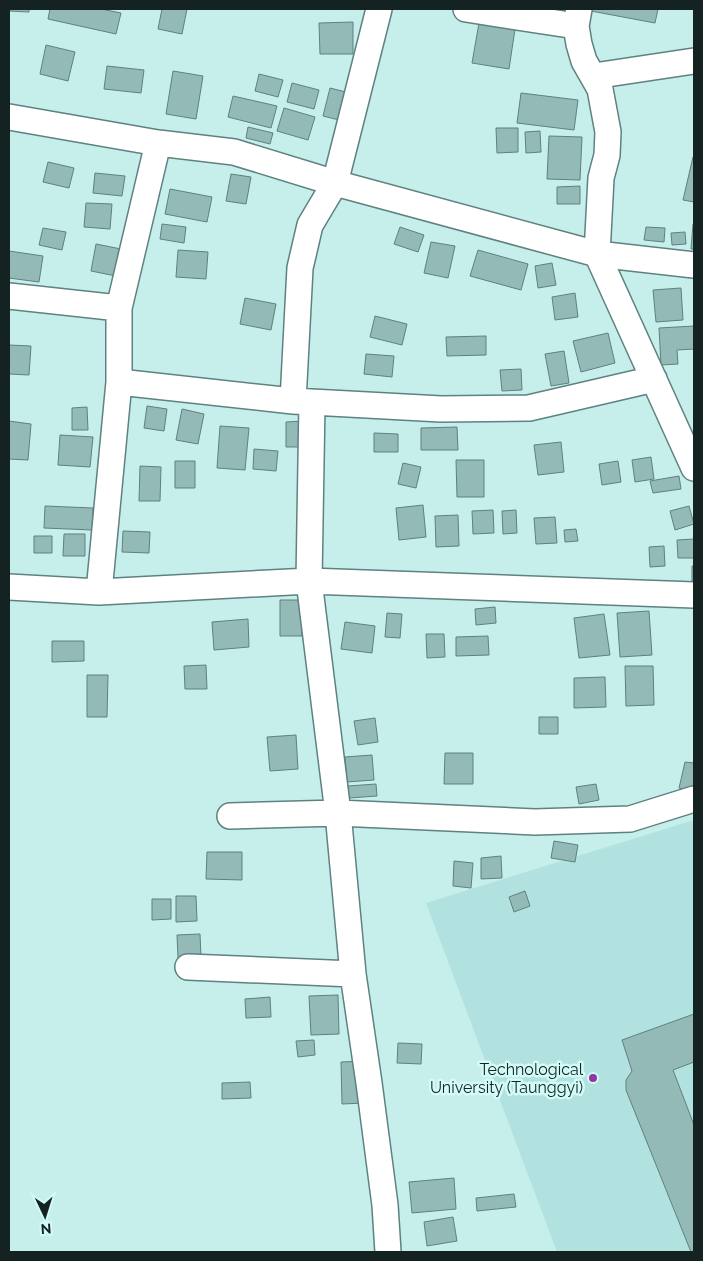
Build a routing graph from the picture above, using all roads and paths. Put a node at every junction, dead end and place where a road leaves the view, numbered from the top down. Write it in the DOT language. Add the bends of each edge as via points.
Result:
graph roads {
  1 [pos="379,9"];
  2 [pos="466,9"];
  3 [pos="578,18"];
  4 [pos="694,61"];
  5 [pos="594,76"];
  6 [pos="9,118"];
  7 [pos="158,143"];
  8 [pos="335,183"];
  9 [pos="597,254"];
  10 [pos="694,265"];
  11 [pos="9,296"];
  12 [pos="119,308"];
  13 [pos="654,379"];
  14 [pos="120,382"];
  15 [pos="303,401"];
  16 [pos="694,468"];
  17 [pos="308,581"];
  18 [pos="9,587"];
  19 [pos="99,592"];
  20 [pos="694,595"];
  21 [pos="694,799"];
  22 [pos="338,814"];
  23 [pos="230,816"];
  24 [pos="188,967"];
  25 [pos="352,974"];
  26 [pos="388,1252"];
  1 -- 8 [label="street"];
  2 -- 3 [label="street"];
  3 -- 5 [label="street" via="584,61"];
  4 -- 5 [label="street"];
  5 -- 9 [label="street" via="600,89 608,132 601,178"];
  6 -- 7 [label="street"];
  7 -- 8 [label="street" via="234,152"];
  7 -- 12 [label="street"];
  8 -- 9 [label="street"];
  8 -- 15 [label="street" via="310,225 300,268"];
  9 -- 10 [label="street"];
  9 -- 13 [label="street"];
  11 -- 12 [label="street"];
  12 -- 14 [label="street"];
  13 -- 15 [label="street" via="529,408 441,409"];
  13 -- 16 [label="street"];
  14 -- 15 [label="street"];
  14 -- 19 [label="street"];
  15 -- 17 [label="street"];
  17 -- 19 [label="street"];
  17 -- 20 [label="street"];
  17 -- 22 [label="street"];
  18 -- 19 [label="street"];
  21 -- 22 [label="street" via="630,819 535,822"];
  22 -- 23 [label="street"];
  22 -- 25 [label="street"];
  24 -- 25 [label="street"];
  25 -- 26 [label="street" via="385,1205"];
}
